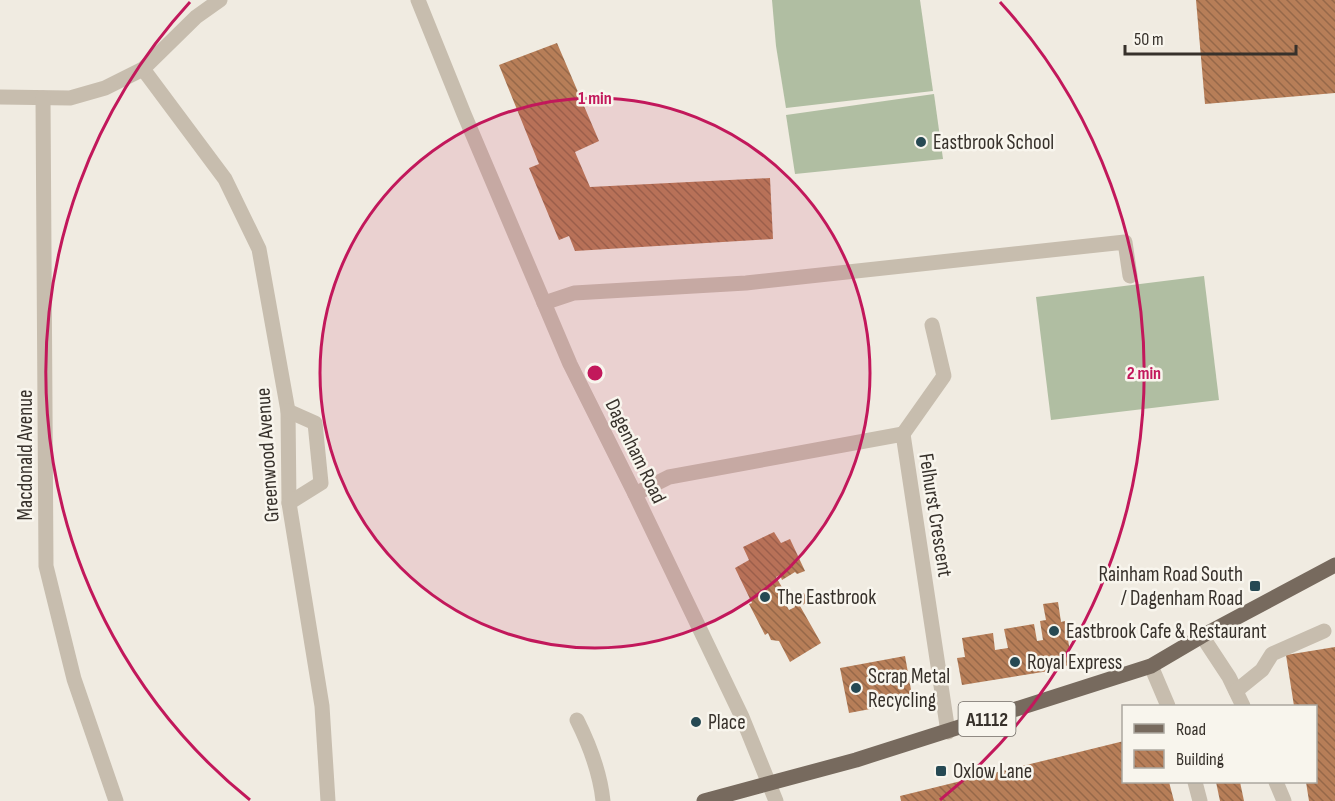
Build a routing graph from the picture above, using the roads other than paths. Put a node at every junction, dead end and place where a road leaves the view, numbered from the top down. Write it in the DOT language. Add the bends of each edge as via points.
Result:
graph roads {
  1 [pos="220,0"];
  2 [pos="418,0"];
  3 [pos="143,69"];
  4 [pos="0,97"];
  5 [pos="43,98"];
  6 [pos="1130,276"];
  7 [pos="544,303"];
  8 [pos="932,325"];
  9 [pos="288,411"];
  10 [pos="903,434"];
  11 [pos="635,494"];
  12 [pos="289,503"];
  13 [pos="1335,565"];
  14 [pos="1324,632"];
  15 [pos="1202,636"];
  16 [pos="1151,666"];
  17 [pos="1236,691"];
  18 [pos="1168,705"];
  19 [pos="1243,705"];
  20 [pos="578,720"];
  21 [pos="948,732"];
  22 [pos="770,783"];
  23 [pos="1195,783"];
  24 [pos="1276,783"];
  25 [pos="116,801"];
  26 [pos="328,801"];
  27 [pos="603,801"];
  28 [pos="704,801"];
  29 [pos="776,801"];
  30 [pos="1200,801"];
  31 [pos="1284,801"];
  1 -- 3 [label="street" via="196,17"];
  2 -- 7 [label="street, Dagenham Road"];
  3 -- 5 [label="street" via="105,88 70,98"];
  3 -- 9 [label="street, Greenwood Avenue" via="225,179 259,249"];
  4 -- 5 [label="street"];
  5 -- 25 [label="street, Macdonald Avenue" via="46,566 74,679"];
  6 -- 7 [label="street" via="1125,242 746,284 574,293"];
  7 -- 11 [label="street, Dagenham Road"];
  8 -- 10 [label="street" via="944,376"];
  9 -- 12 [label="street, Greenwood Avenue"];
  9 -- 12 [label="street" via="315,423 321,483"];
  10 -- 11 [label="street, Felhurst Crescent" via="669,477"];
  10 -- 21 [label="street, Felhurst Crescent"];
  11 -- 22 [label="street, Dagenham Road"];
  12 -- 26 [label="street, Greenwood Avenue" via="322,706"];
  13 -- 15 [label="main road, A1112"];
  14 -- 17 [label="street" via="1272,654 1262,670"];
  15 -- 16 [label="main road, A1112"];
  15 -- 17 [label="street"];
  16 -- 18 [label="street"];
  16 -- 21 [label="main road, A1112"];
  17 -- 19 [label="street"];
  20 -- 27 [label="street" via="592,751"];
  21 -- 22 [label="main road, A1112"];
  22 -- 28 [label="main road, A1112"];
  22 -- 29 [label="street"];
  23 -- 30 [label="street"];
  24 -- 31 [label="street"];
}
